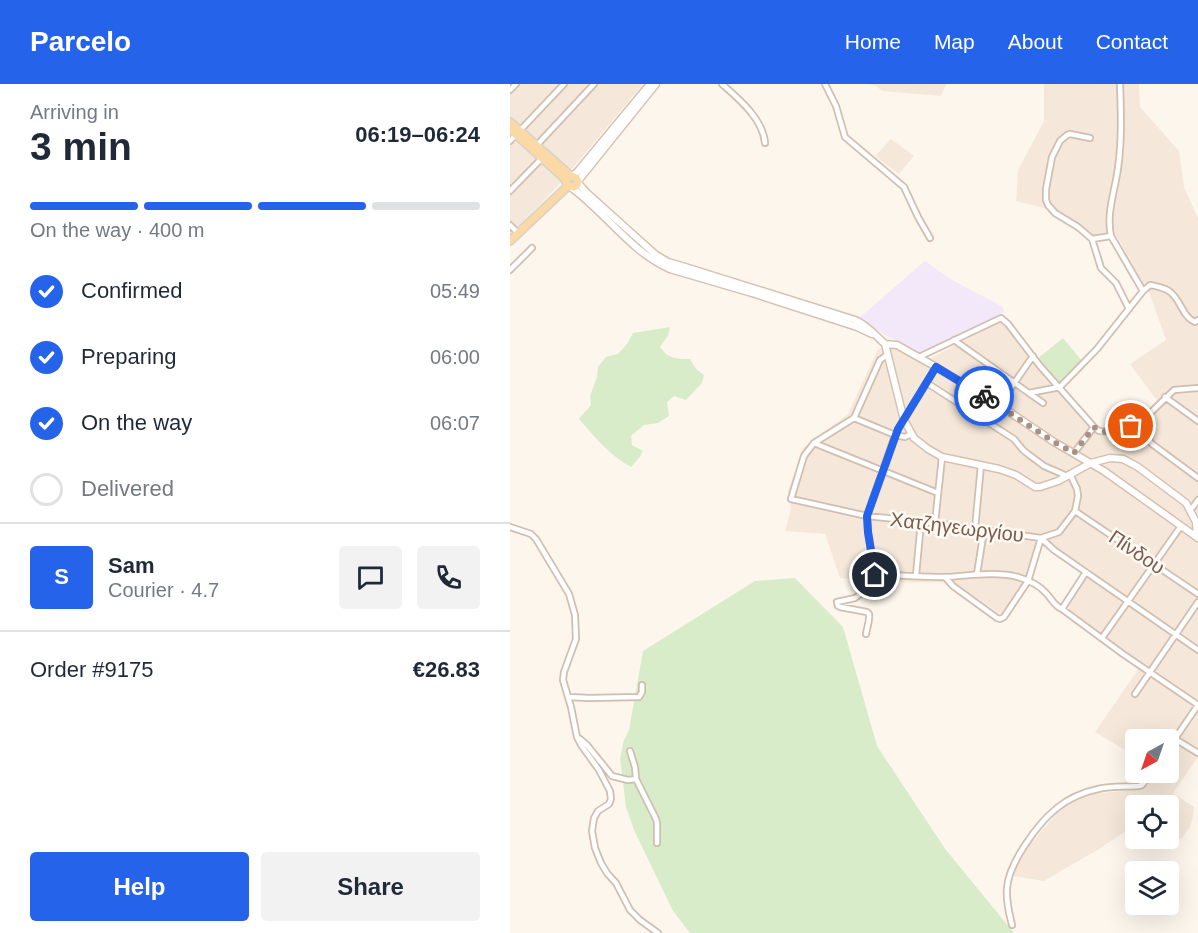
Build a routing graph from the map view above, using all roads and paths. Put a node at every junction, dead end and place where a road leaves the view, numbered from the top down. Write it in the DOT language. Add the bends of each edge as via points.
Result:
graph roads {
  1 [pos="516,84"];
  2 [pos="564,84"];
  3 [pos="594,84"];
  4 [pos="650,84"];
  5 [pos="656,84"];
  6 [pos="722,84"];
  7 [pos="825,84"];
  8 [pos="1120,84"];
  9 [pos="510,90"];
  10 [pos="510,122"];
  11 [pos="510,129"];
  12 [pos="518,133"];
  13 [pos="1090,138"];
  14 [pos="510,141"];
  15 [pos="765,143"];
  16 [pos="536,146"];
  17 [pos="543,157"];
  18 [pos="572,182"];
  19 [pos="510,191"];
  20 [pos="510,225"];
  21 [pos="518,233"];
  22 [pos="1112,236"];
  23 [pos="930,237"];
  24 [pos="1092,239"];
  25 [pos="510,241"];
  26 [pos="532,248"];
  27 [pos="510,270"];
  28 [pos="1143,291"];
  29 [pos="1129,309"];
  30 [pos="1198,320"];
  31 [pos="954,340"];
  32 [pos="885,344"];
  33 [pos="887,354"];
  34 [pos="1033,356"];
  35 [pos="919,357"];
  36 [pos="936,367"];
  37 [pos="927,383"];
  38 [pos="1014,383"];
  39 [pos="1060,387"];
  40 [pos="1198,388"];
  41 [pos="1029,393"];
  42 [pos="1166,397"];
  43 [pos="1043,403"];
  44 [pos="999,405"];
  45 [pos="854,417"];
  46 [pos="904,420"];
  47 [pos="1198,421"];
  48 [pos="1135,424"];
  49 [pos="1094,427"];
  50 [pos="911,434"];
  51 [pos="895,435"];
  52 [pos="814,443"];
  53 [pos="1074,453"];
  54 [pos="942,456"];
  55 [pos="1091,463"];
  56 [pos="981,465"];
  57 [pos="883,470"];
  58 [pos="1068,475"];
  59 [pos="1198,478"];
  60 [pos="938,493"];
  61 [pos="1198,500"];
  62 [pos="1190,509"];
  63 [pos="1076,511"];
  64 [pos="867,516"];
  65 [pos="921,522"];
  66 [pos="935,523"];
  67 [pos="1181,526"];
  68 [pos="510,527"];
  69 [pos="975,529"];
  70 [pos="984,530"];
  71 [pos="1041,538"];
  72 [pos="1197,538"];
  73 [pos="1154,564"];
  74 [pos="1086,572"];
  75 [pos="976,574"];
  76 [pos="888,575"];
  77 [pos="916,575"];
  78 [pos="945,577"];
  79 [pos="1028,581"];
  80 [pos="1198,594"];
  81 [pos="1128,601"];
  82 [pos="1198,602"];
  83 [pos="1062,609"];
  84 [pos="866,634"];
  85 [pos="1176,634"];
  86 [pos="1102,638"];
  87 [pos="1198,650"];
  88 [pos="1149,672"];
  89 [pos="642,685"];
  90 [pos="1135,694"];
  91 [pos="569,698"];
  92 [pos="1198,705"];
  93 [pos="1179,733"];
  94 [pos="578,737"];
  95 [pos="1179,741"];
  96 [pos="630,751"];
  97 [pos="1198,753"];
  98 [pos="636,779"];
  99 [pos="1144,783"];
  100 [pos="657,843"];
  101 [pos="1012,925"];
  102 [pos="658,933"];
  1 -- 9 [label="street"];
  2 -- 12 [label="street"];
  3 -- 16 [label="street"];
  4 -- 18 [label="street"];
  5 -- 18 [label="street"];
  6 -- 15 [label="street" via="743,102 764,134"];
  7 -- 23 [label="street" via="845,137 904,187"];
  8 -- 22 [label="street" via="1120,146 1109,227"];
  10 -- 12 [label="main road"];
  11 -- 12 [label="main road"];
  12 -- 14 [label="street"];
  12 -- 16 [label="main road"];
  12 -- 17 [label="main road"];
  13 -- 24 [label="street" via="1070,134 1060,141 1046,194 1051,210"];
  16 -- 17 [label="main road"];
  17 -- 18 [label="main road"];
  17 -- 19 [label="street"];
  18 -- 21 [label="main road"];
  18 -- 32 [label="street" via="658,263 857,327"];
  20 -- 21 [label="street"];
  21 -- 25 [label="main road"];
  22 -- 24 [label="street"];
  22 -- 28 [label="street"];
  24 -- 29 [label="street" via="1101,268 1116,283"];
  26 -- 27 [label="street"];
  28 -- 29 [label="street"];
  28 -- 30 [label="street" via="1150,285 1171,292 1188,318"];
  29 -- 39 [label="street"];
  31 -- 34 [label="street" via="1001,318"];
  31 -- 35 [label="street"];
  31 -- 38 [label="street"];
  32 -- 33 [label="street"];
  32 -- 35 [label="street" via="897,345"];
  33 -- 45 [label="street" via="880,360"];
  33 -- 46 [label="street"];
  34 -- 38 [label="street"];
  34 -- 39 [label="street"];
  35 -- 36 [label="street"];
  36 -- 37 [label="street"];
  36 -- 44 [label="street"];
  37 -- 46 [label="street"];
  37 -- 58 [label="street" via="1014,439 1044,466"];
  38 -- 41 [label="street"];
  38 -- 44 [label="street"];
  39 -- 41 [label="street"];
  39 -- 49 [label="street"];
  40 -- 42 [label="street" via="1176,389"];
  41 -- 43 [label="street"];
  42 -- 47 [label="street"];
  42 -- 48 [label="street"];
  44 -- 53 [label="street"];
  45 -- 51 [label="street"];
  45 -- 52 [label="street"];
  46 -- 50 [label="street"];
  46 -- 51 [label="street"];
  48 -- 49 [label="street" via="1109,432"];
  48 -- 59 [label="street" via="1152,444"];
  49 -- 53 [label="street"];
  50 -- 51 [label="street"];
  50 -- 54 [label="street"];
  51 -- 57 [label="street"];
  52 -- 57 [label="street"];
  52 -- 64 [label="street, Χατζηγεωργίου" via="804,456 791,500"];
  53 -- 55 [label="street"];
  54 -- 56 [label="street"];
  54 -- 60 [label="street"];
  55 -- 58 [label="street"];
  55 -- 62 [label="street" via="1110,458 1131,462"];
  55 -- 67 [label="street"];
  56 -- 58 [label="street" via="1016,475 1035,487"];
  56 -- 69 [label="street"];
  57 -- 60 [label="street"];
  57 -- 64 [label="street"];
  58 -- 63 [label="street" via="1077,489"];
  60 -- 66 [label="street"];
  61 -- 62 [label="street"];
  62 -- 72 [label="street"];
  63 -- 71 [label="street" via="1059,532"];
  63 -- 73 [label="street, Πίνδου"];
  64 -- 65 [label="street, Χατζηγεωργίου"];
  64 -- 76 [label="street" via="875,575"];
  65 -- 66 [label="street, Χατζηγεωργίου"];
  65 -- 77 [label="street"];
  66 -- 69 [label="street, Χατζηγεωργίου"];
  67 -- 72 [label="street"];
  67 -- 73 [label="street"];
  68 -- 91 [label="street" via="536,539 569,594 576,630 563,675"];
  69 -- 70 [label="street, Χατζηγεωργίου"];
  70 -- 71 [label="street, Χατζηγεωργίου"];
  70 -- 75 [label="street"];
  71 -- 74 [label="street, Χατζηγεωργίου"];
  71 -- 79 [label="street"];
  73 -- 80 [label="street, Πίνδου"];
  73 -- 81 [label="street"];
  74 -- 81 [label="street, Χατζηγεωργίου"];
  74 -- 83 [label="street"];
  75 -- 78 [label="street"];
  75 -- 79 [label="street"];
  76 -- 77 [label="street"];
  76 -- 84 [label="street" via="855,598 837,602 840,607 869,614"];
  77 -- 78 [label="street"];
  78 -- 79 [label="street" via="1000,619"];
  79 -- 83 [label="street"];
  81 -- 85 [label="street, Χατζηγεωργίου"];
  81 -- 86 [label="street"];
  82 -- 85 [label="street"];
  83 -- 86 [label="street"];
  85 -- 87 [label="street, Χατζηγεωργίου"];
  85 -- 88 [label="street"];
  86 -- 88 [label="street"];
  88 -- 90 [label="street"];
  88 -- 92 [label="street"];
  89 -- 91 [label="street" via="639,697"];
  91 -- 94 [label="street"];
  92 -- 93 [label="street"];
  94 -- 98 [label="street" via="612,776"];
  94 -- 102 [label="street" via="611,795 609,804 596,815 592,831 601,862 630,910"];
  95 -- 97 [label="street"];
  96 -- 98 [label="street"];
  98 -- 100 [label="street" via="656,819"];
  99 -- 101 [label="street" via="1085,793 1055,809 1015,860 1007,887"];
}
